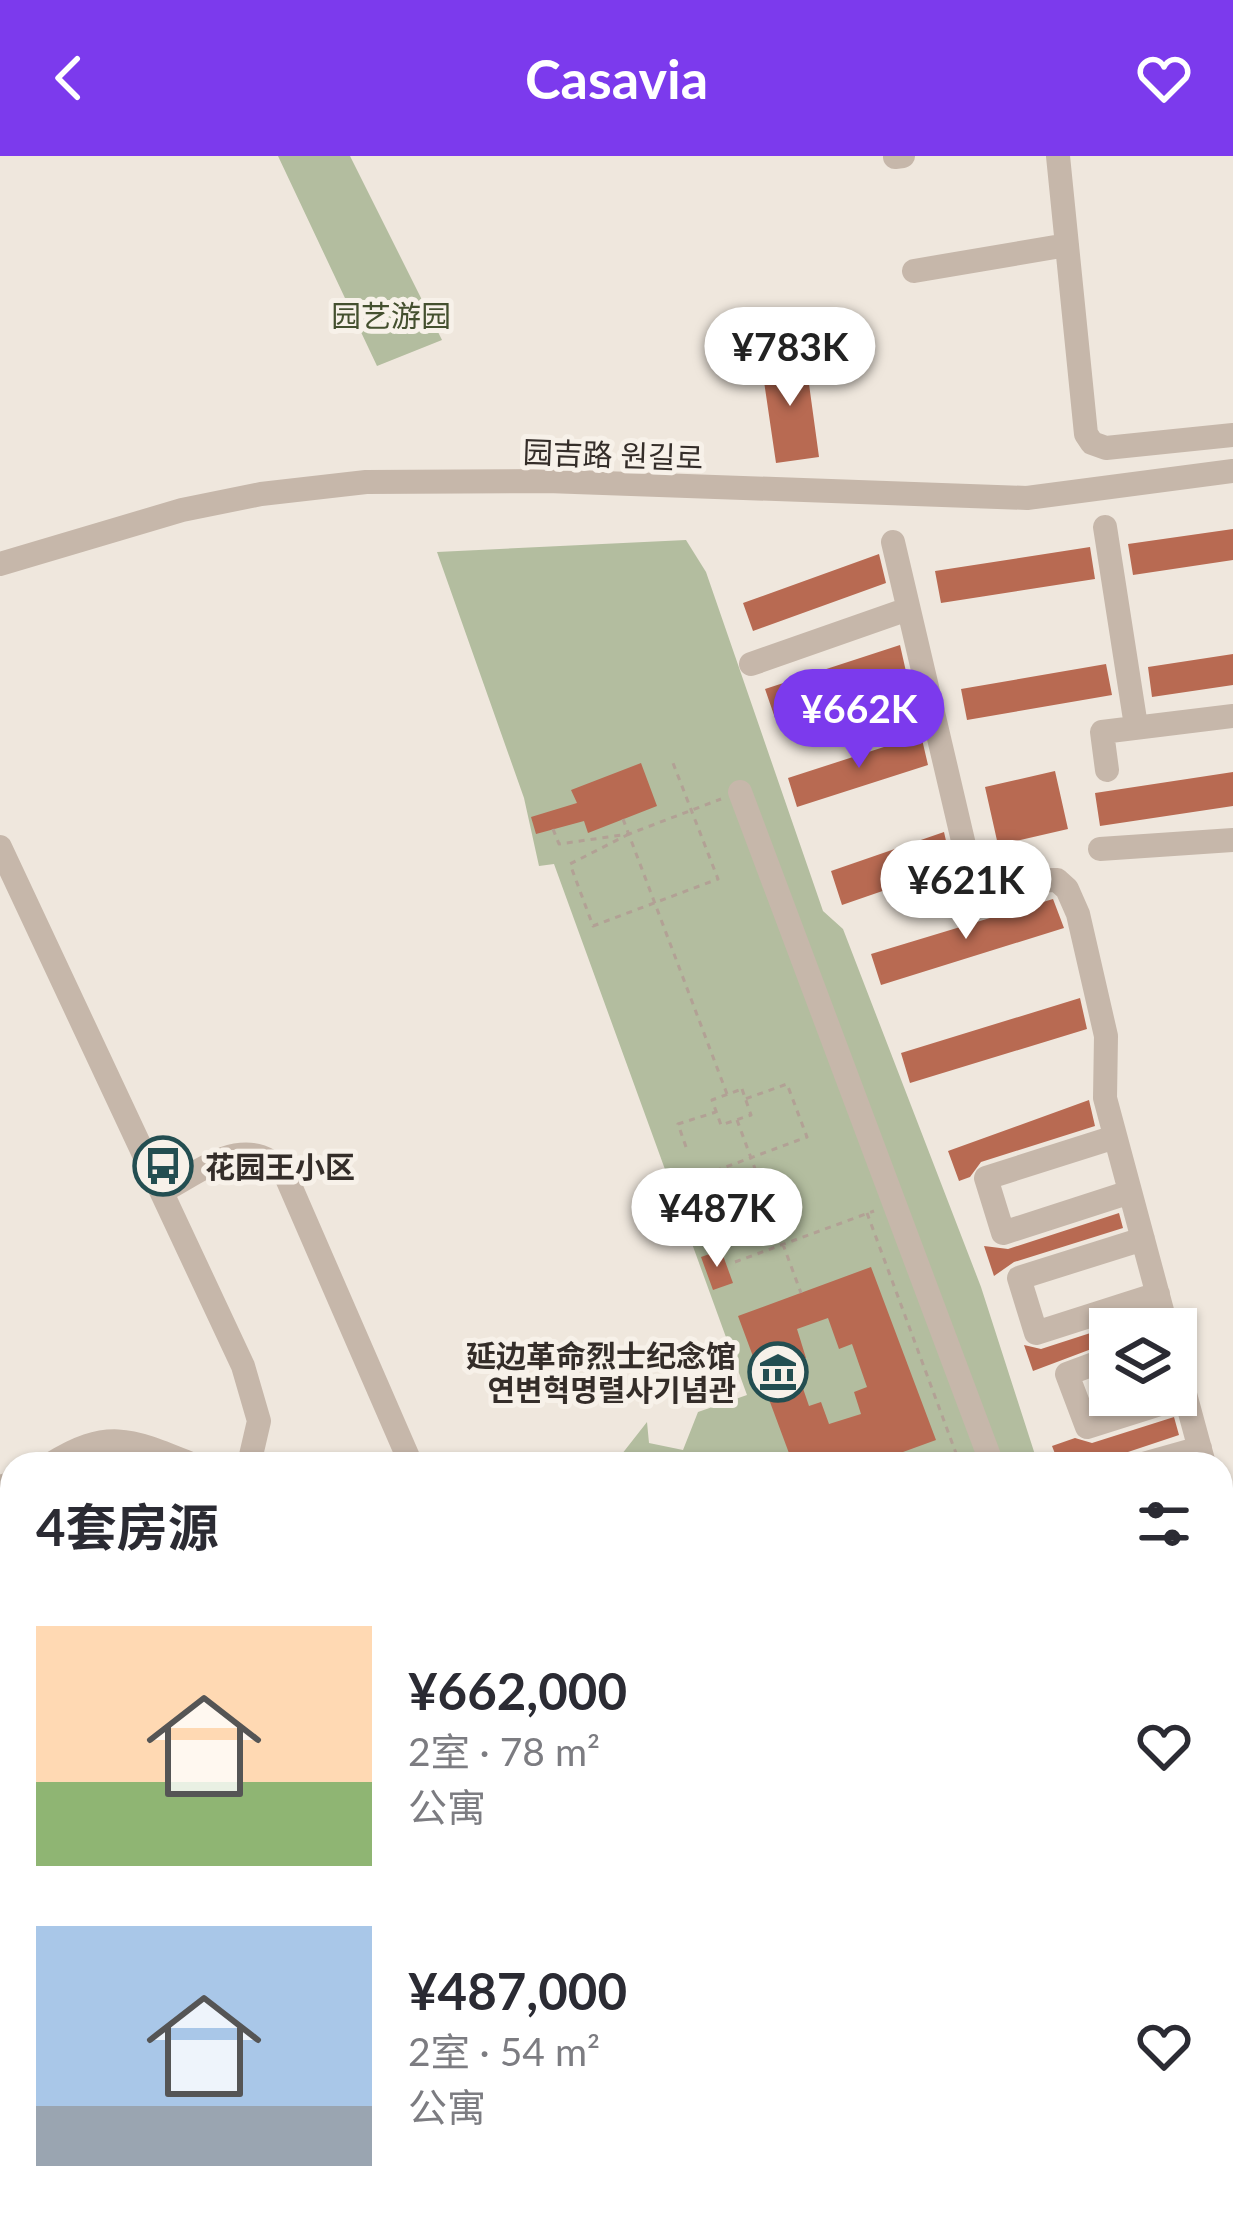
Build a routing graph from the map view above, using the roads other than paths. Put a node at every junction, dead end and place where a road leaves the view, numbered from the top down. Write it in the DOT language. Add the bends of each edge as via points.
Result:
graph roads {
  1 [pos="1058,156"];
  2 [pos="1067,245"];
  3 [pos="914,271"];
  4 [pos="1233,435"];
  5 [pos="1233,471"];
  6 [pos="1106,527"];
  7 [pos="893,542"];
  8 [pos="0,564"];
  9 [pos="908,609"];
  10 [pos="751,664"];
  11 [pos="1233,716"];
  12 [pos="1136,726"];
  13 [pos="1107,770"];
  14 [pos="740,792"];
  15 [pos="1233,840"];
  16 [pos="0,847"];
  17 [pos="1100,849"];
  18 [pos="1115,1137"];
  19 [pos="163,1191"];
  20 [pos="1130,1192"];
  21 [pos="1143,1239"];
  22 [pos="1158,1294"];
  23 [pos="1162,1308"];
  24 [pos="1089,1366"];
  25 [pos="1120,1416"];
  26 [pos="1191,1416"];
  27 [pos="73,1452"];
  28 [pos="154,1452"];
  29 [pos="252,1452"];
  30 [pos="407,1452"];
  31 [pos="988,1452"];
  32 [pos="1201,1452"];
  1 -- 2 [label="street"];
  2 -- 3 [label="street"];
  2 -- 4 [label="street" via="1092,443"];
  5 -- 8 [label="street, 园吉路 원길로" via="1027,498 366,482 182,510"];
  6 -- 12 [label="street"];
  7 -- 9 [label="street"];
  9 -- 10 [label="street"];
  9 -- 18 [label="street" via="968,862 996,887 1057,880 1078,914 1106,1036 1105,1098"];
  11 -- 12 [label="street"];
  12 -- 13 [label="street" via="1102,733"];
  14 -- 31 [label="street"];
  15 -- 17 [label="street"];
  16 -- 19 [label="street"];
  18 -- 20 [label="street"];
  18 -- 20 [label="street" via="986,1178 1003,1233"];
  19 -- 29 [label="street" via="243,1366 259,1421"];
  19 -- 30 [label="street" via="232,1156 269,1156 285,1174"];
  20 -- 21 [label="street"];
  21 -- 22 [label="street"];
  21 -- 22 [label="street" via="1018,1278 1036,1333"];
  22 -- 23 [label="street"];
  24 -- 25 [label="street" via="1067,1374 1087,1426"];
  26 -- 32 [label="street"];
  27 -- 28 [label="street" via="111,1438"];
}
